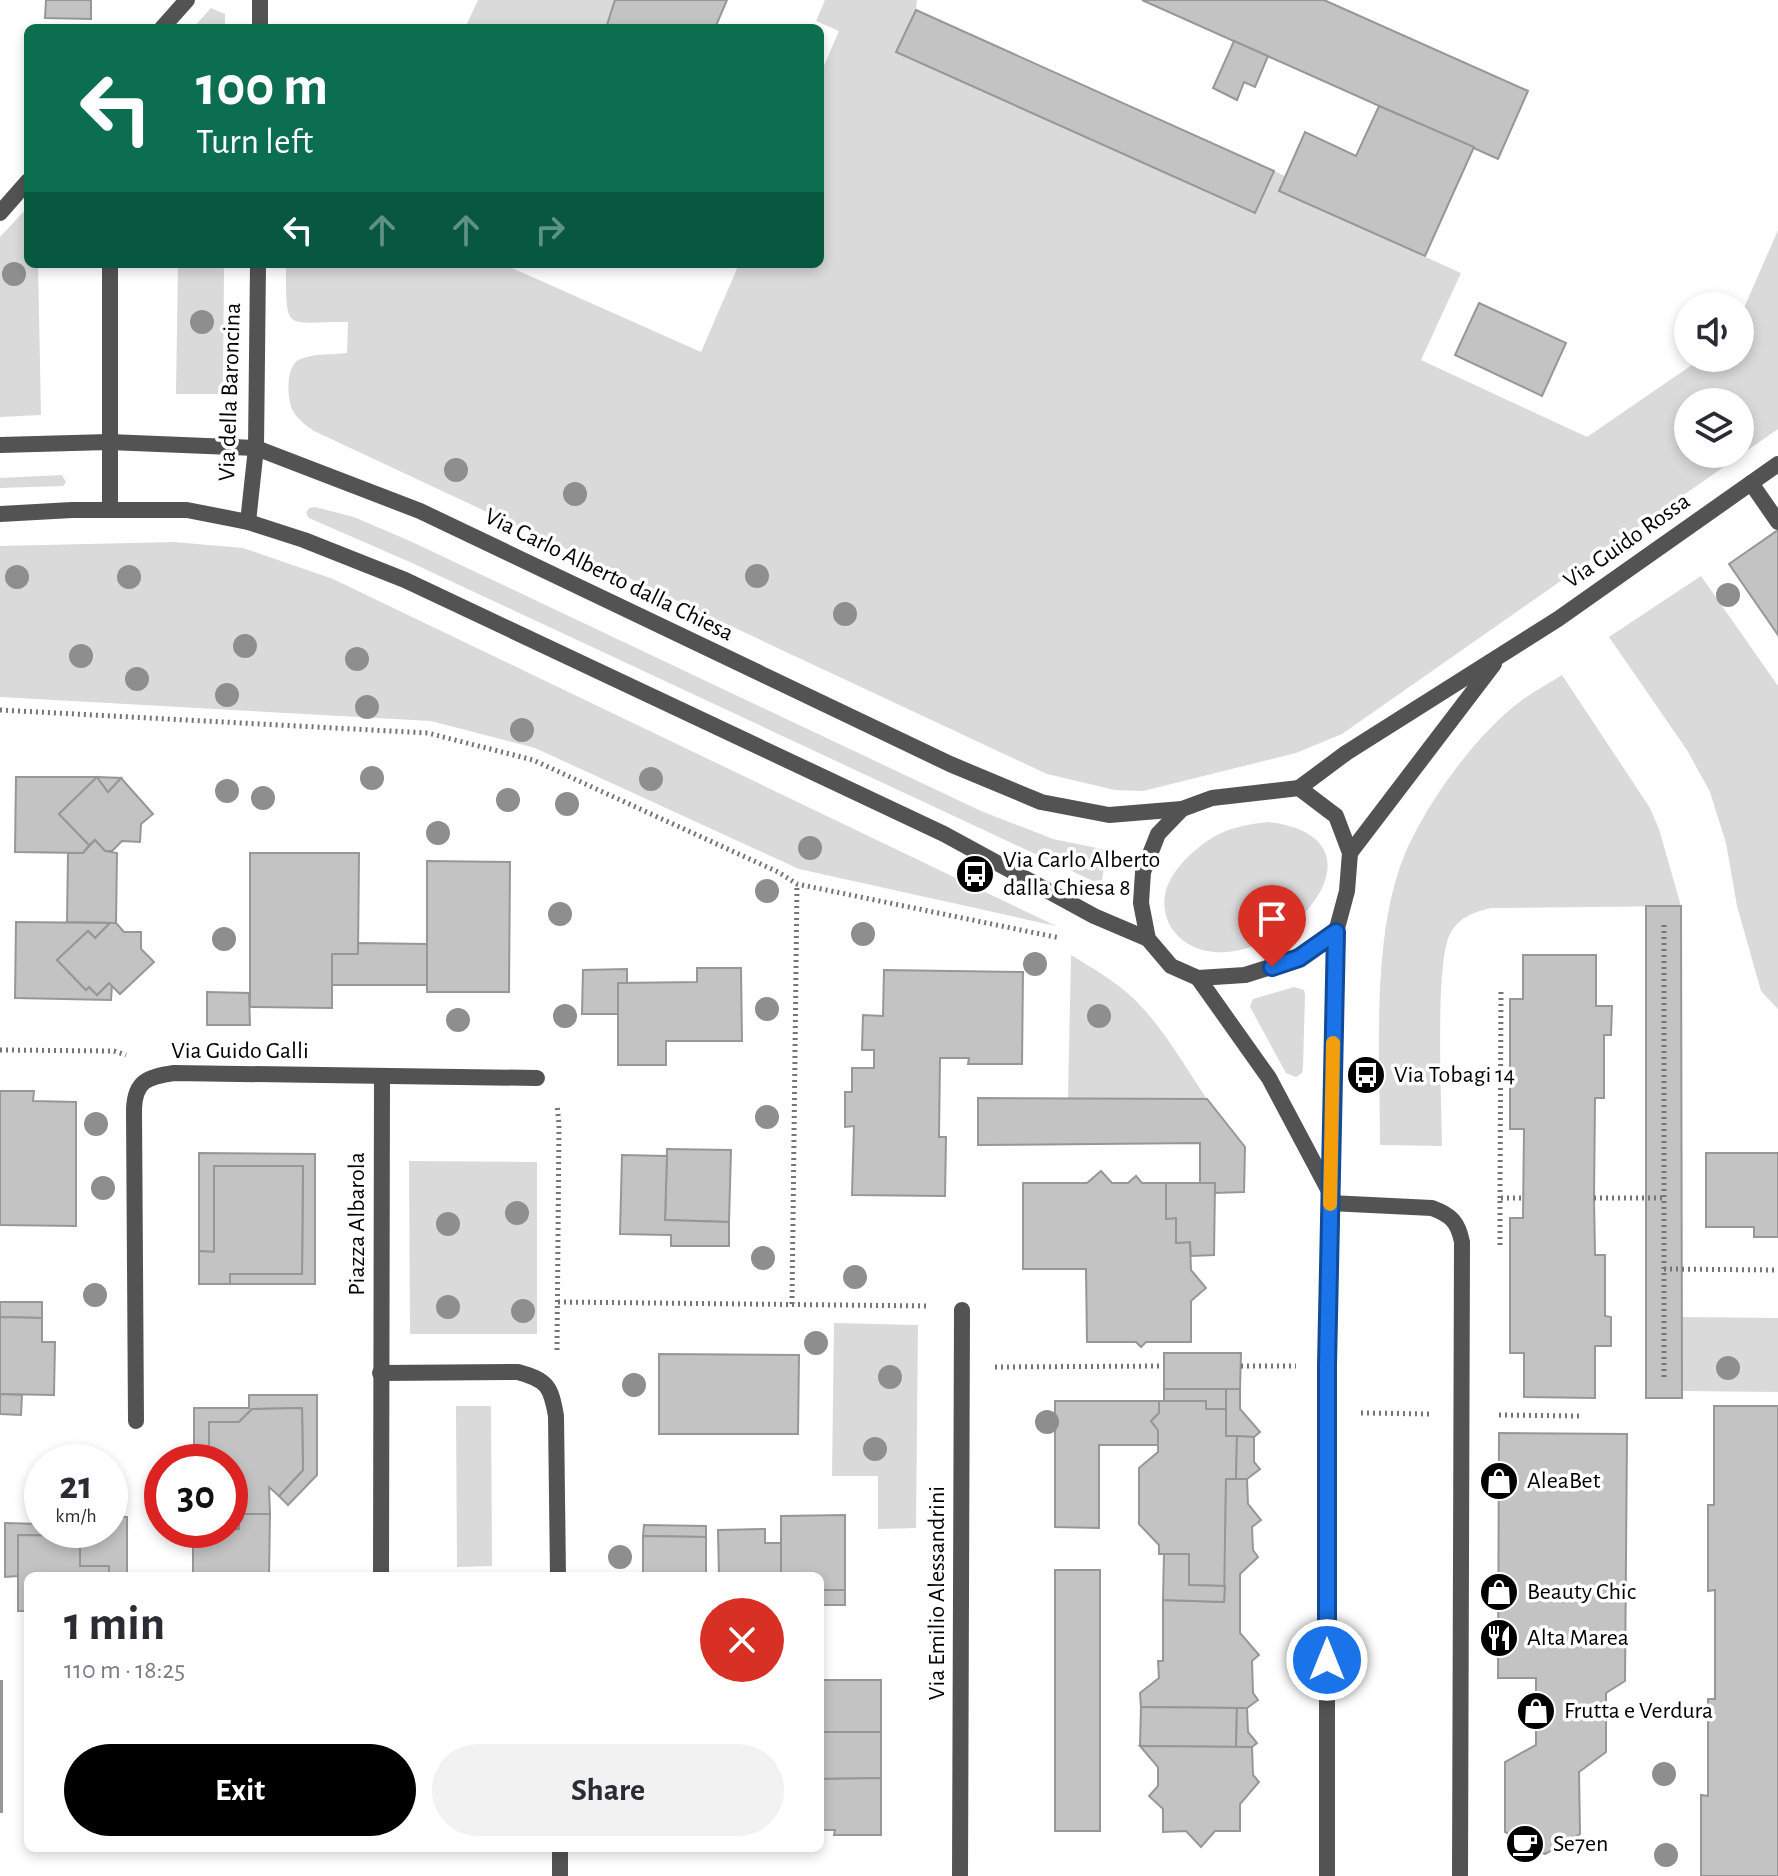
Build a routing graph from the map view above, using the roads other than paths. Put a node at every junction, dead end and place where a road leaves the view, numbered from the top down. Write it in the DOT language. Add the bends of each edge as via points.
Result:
graph roads {
  1 [pos="187,0"];
  2 [pos="260,0"];
  3 [pos="166,24"];
  4 [pos="260,24"];
  5 [pos="24,186"];
  6 [pos="0,213"];
  7 [pos="110,268"];
  8 [pos="258,268"];
  9 [pos="109,442"];
  10 [pos="0,445"];
  11 [pos="256,448"];
  12 [pos="1778,464"];
  13 [pos="1751,483"];
  14 [pos="110,509"];
  15 [pos="0,514"];
  16 [pos="248,522"];
  17 [pos="1778,522"];
  18 [pos="1502,653"];
  19 [pos="1299,788"];
  20 [pos="1182,809"];
  21 [pos="1350,853"];
  22 [pos="1336,932"];
  23 [pos="1148,939"];
  24 [pos="1198,978"];
  25 [pos="382,1076"];
  26 [pos="537,1078"];
  27 [pos="1330,1198"];
  28 [pos="962,1310"];
  29 [pos="380,1373"];
  30 [pos="136,1421"];
  31 [pos="381,1572"];
  32 [pos="558,1572"];
  33 [pos="560,1852"];
  34 [pos="560,1876"];
  35 [pos="960,1876"];
  36 [pos="1327,1876"];
  37 [pos="1460,1876"];
  1 -- 3 [label="street"];
  2 -- 4 [label="street"];
  5 -- 6 [label="street"];
  7 -- 9 [label="street"];
  8 -- 11 [label="street, Via della Baroncina"];
  9 -- 10 [label="street, Via Carlo Alberto dalla Chiesa"];
  9 -- 11 [label="street, Via Carlo Alberto dalla Chiesa"];
  9 -- 14 [label="street"];
  11 -- 16 [label="street, Via della Baroncina"];
  11 -- 20 [label="street, Via Carlo Alberto dalla Chiesa" via="420,511 950,764 1041,802 1109,815"];
  12 -- 13 [label="street, Via Guido Rossa"];
  13 -- 17 [label="street"];
  13 -- 18 [label="street, Via Guido Rossa"];
  14 -- 15 [label="street"];
  14 -- 16 [label="street" via="187,510"];
  16 -- 23 [label="street" via="405,580 944,834 1094,916"];
  18 -- 19 [label="street, Via Guido Rossa"];
  18 -- 21 [label="street, Via Guido Rossa"];
  19 -- 20 [label="street" via="1212,798"];
  19 -- 21 [label="street" via="1336,816"];
  20 -- 23 [label="street" via="1158,834 1143,872 1141,903"];
  21 -- 22 [label="street"];
  22 -- 24 [label="street" via="1299,958 1245,975"];
  22 -- 27 [label="street"];
  23 -- 24 [label="street" via="1171,966"];
  24 -- 27 [label="street" via="1269,1078"];
  25 -- 26 [label="street, Via Guido Galli"];
  25 -- 29 [label="street, Piazza Albarola"];
  25 -- 30 [label="street, Via Guido Galli" via="174,1073 143,1082 134,1109"];
  27 -- 36 [label="street"];
  27 -- 37 [label="street" via="1432,1208 1459,1226"];
  28 -- 35 [label="street, Via Emilio Alessandrini"];
  29 -- 31 [label="street, Piazza Albarola"];
  29 -- 32 [label="street" via="518,1372 539,1378 552,1392"];
  33 -- 34 [label="street"];
}
